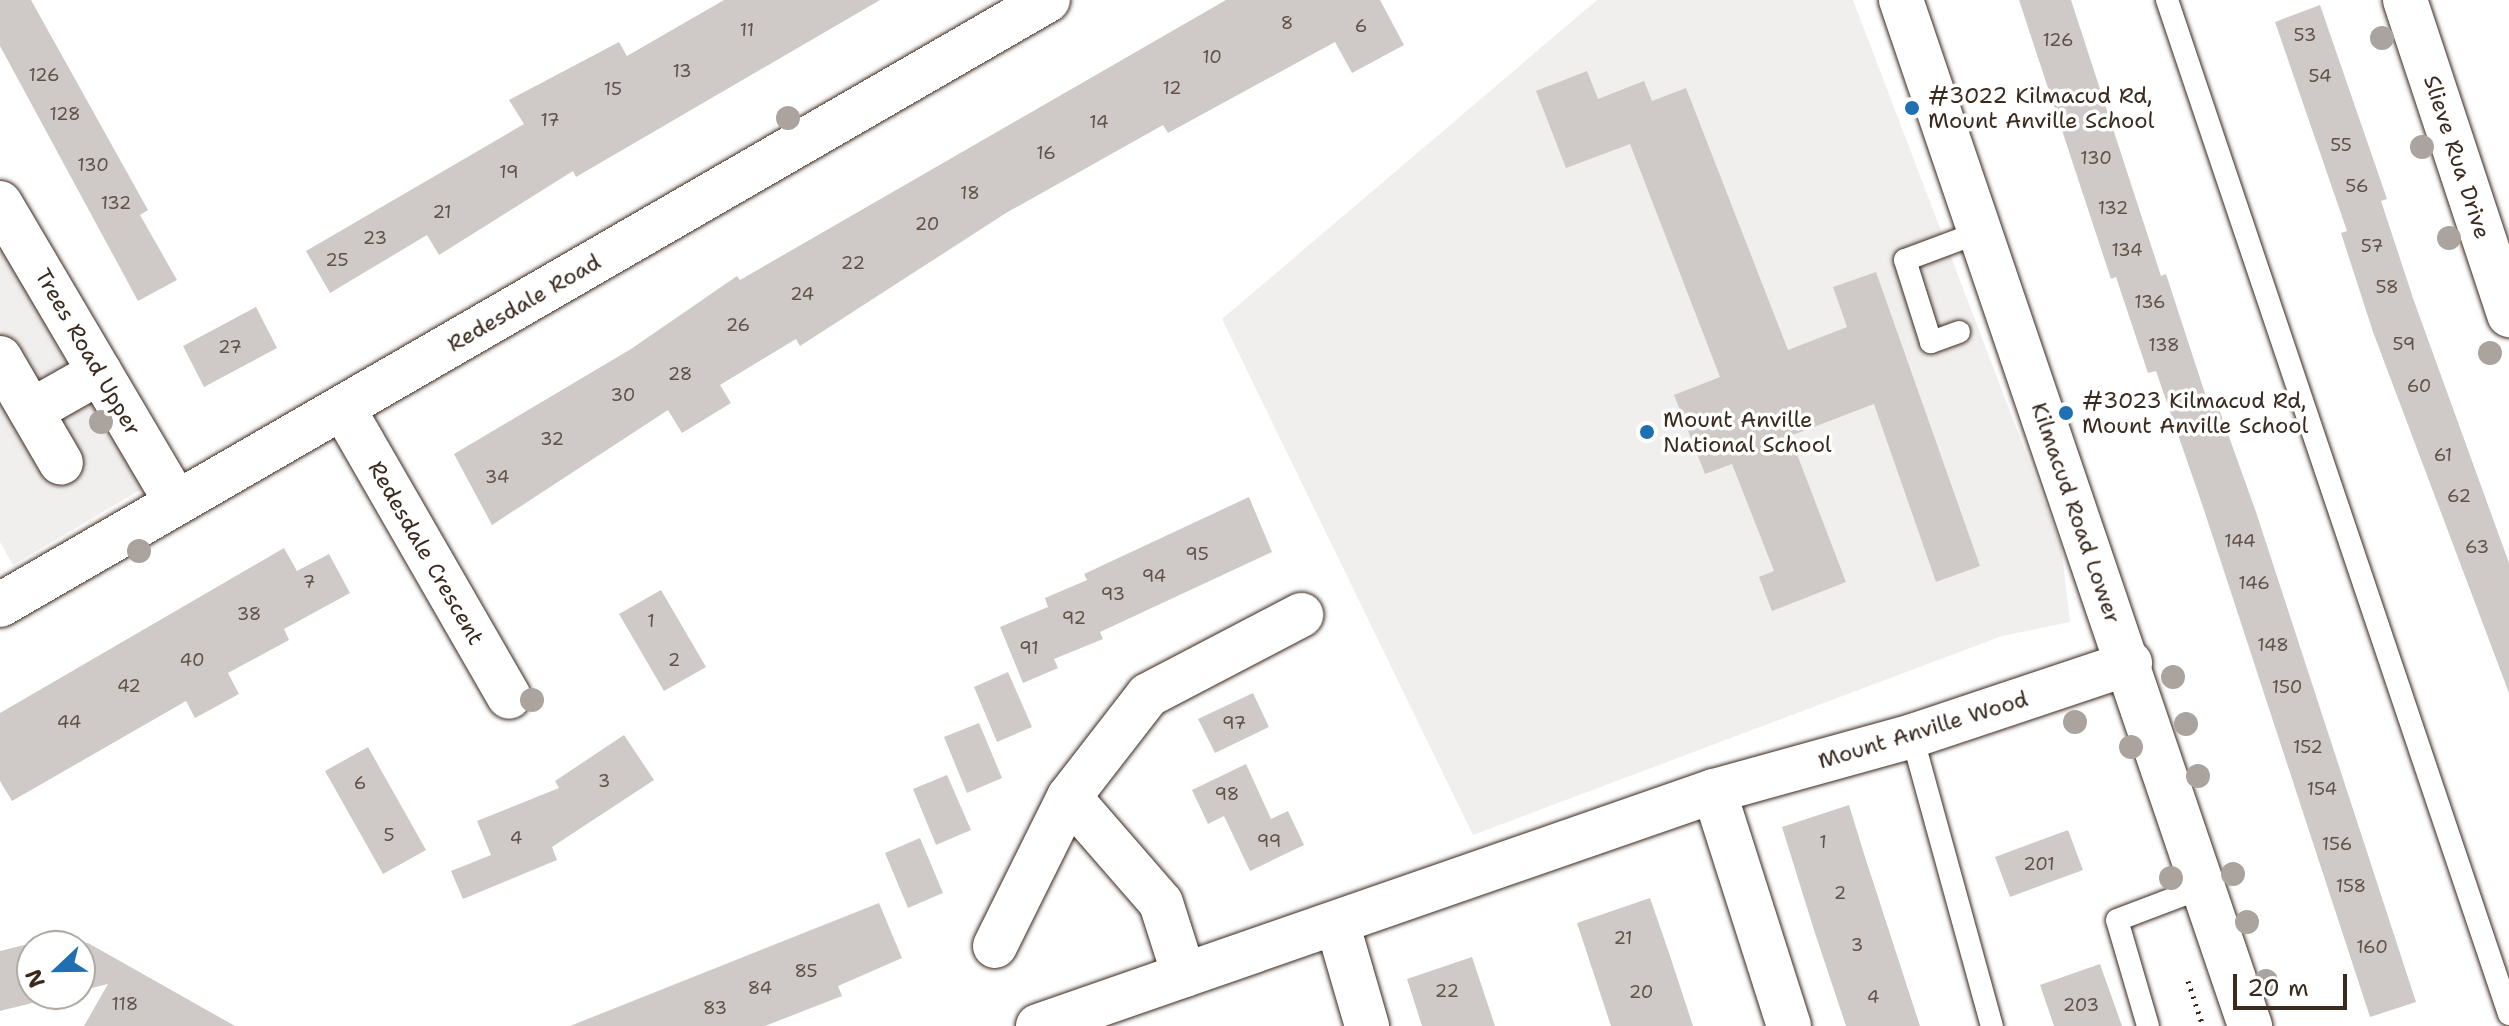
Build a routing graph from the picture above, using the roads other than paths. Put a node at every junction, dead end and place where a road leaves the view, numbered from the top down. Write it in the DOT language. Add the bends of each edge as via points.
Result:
graph roads {
  1 [pos="1048,0"];
  2 [pos="1901,0"];
  3 [pos="2167,0"];
  4 [pos="2405,0"];
  5 [pos="0,203"];
  6 [pos="1980,232"];
  7 [pos="2509,315"];
  8 [pos="1959,332"];
  9 [pos="0,358"];
  10 [pos="100,372"];
  11 [pos="343,408"];
  12 [pos="31,411"];
  13 [pos="61,463"];
  14 [pos="176,502"];
  15 [pos="0,605"];
  16 [pos="1301,615"];
  17 [pos="2130,663"];
  18 [pos="509,697"];
  19 [pos="1912,736"];
  20 [pos="1714,791"];
  21 [pos="1069,797"];
  22 [pos="2204,887"];
  23 [pos="1338,926"];
  24 [pos="995,946"];
  25 [pos="1184,975"];
  26 [pos="2509,1014"];
  27 [pos="1038,1026"];
  28 [pos="1367,1026"];
  29 [pos="1789,1026"];
  30 [pos="1992,1026"];
  31 [pos="2148,1026"];
  32 [pos="2250,1026"];
  1 -- 11 [label="street, Redesdale Road"];
  2 -- 6 [label="street, Kilmacud Road Lower"];
  3 -- 26 [label="lane"];
  4 -- 7 [label="street, Slieve Rua Drive"];
  5 -- 10 [label="street, Trees Road Upper"];
  6 -- 8 [label="lane" via="1905,260 1931,342"];
  6 -- 17 [label="street, Kilmacud Road Lower"];
  9 -- 12 [label="street"];
  10 -- 12 [label="street"];
  10 -- 14 [label="street, Trees Road Upper"];
  11 -- 14 [label="street, Redesdale Road"];
  11 -- 18 [label="street, Redesdale Crescent"];
  12 -- 13 [label="street"];
  14 -- 15 [label="street, Redesdale Road"];
  16 -- 21 [label="street" via="1148,695"];
  17 -- 19 [label="street, Mount Anville Wood"];
  17 -- 22 [label="street, Kilmacud Road Lower"];
  19 -- 20 [label="street, Mount Anville Wood"];
  19 -- 30 [label="lane"];
  20 -- 23 [label="street, Mount Anville Wood"];
  20 -- 29 [label="street"];
  21 -- 24 [label="street"];
  21 -- 25 [label="street" via="1161,903"];
  22 -- 31 [label="lane" via="2117,920"];
  22 -- 32 [label="street, Kilmacud Road Lower"];
  23 -- 25 [label="street, Mount Anville Wood"];
  23 -- 28 [label="street"];
  25 -- 27 [label="street, Mount Anville Wood"];
}
